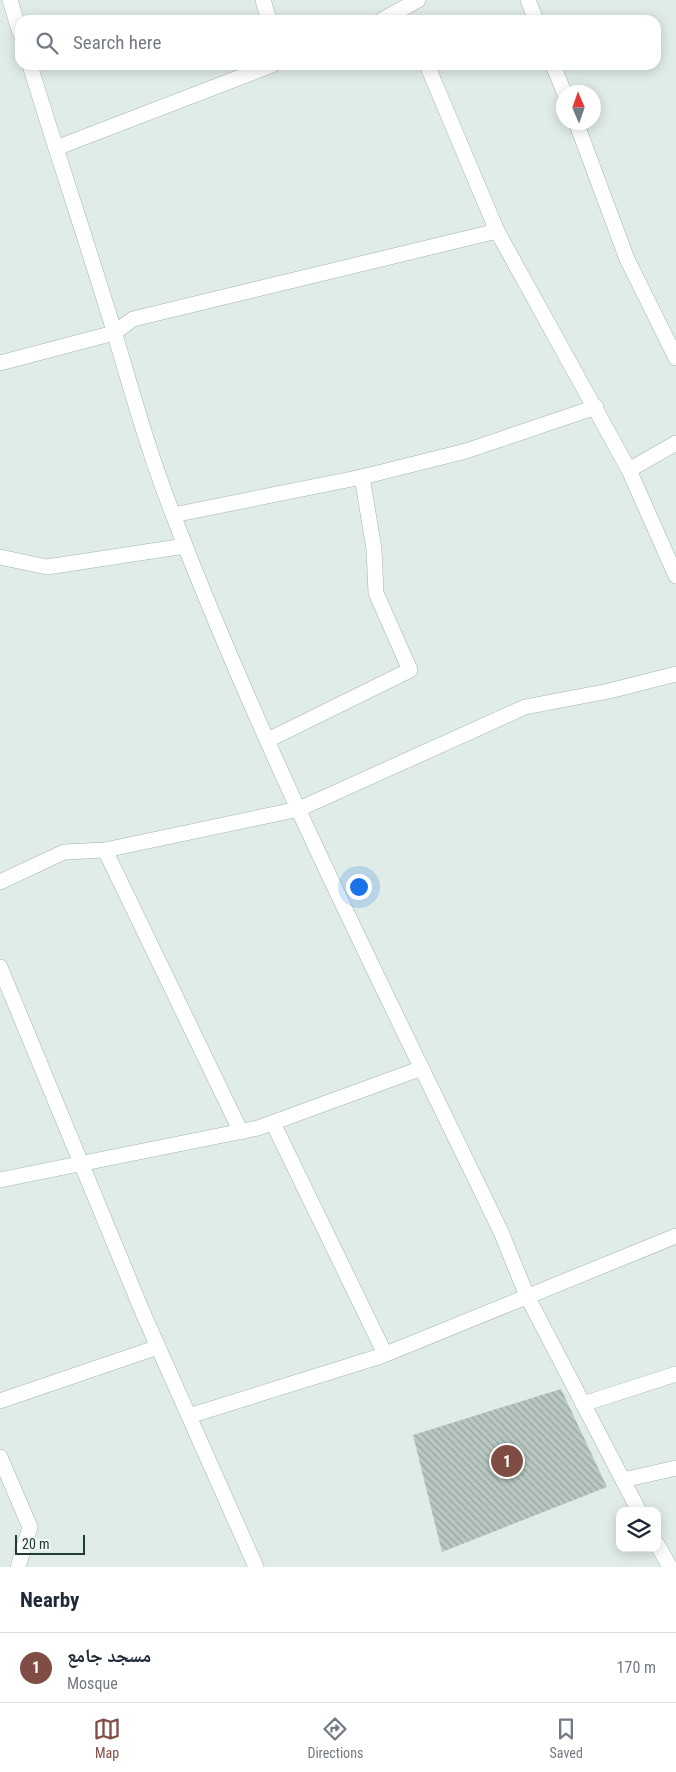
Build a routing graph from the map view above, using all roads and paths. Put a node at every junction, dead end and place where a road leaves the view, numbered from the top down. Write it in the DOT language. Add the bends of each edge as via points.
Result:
graph roads {
  1 [pos="10,0"];
  2 [pos="263,0"];
  3 [pos="418,0"];
  4 [pos="528,0"];
  5 [pos="403,10"];
  6 [pos="268,15"];
  7 [pos="534,15"];
  8 [pos="15,16"];
  9 [pos="32,70"];
  10 [pos="259,70"];
  11 [pos="429,70"];
  12 [pos="555,70"];
  13 [pos="561,85"];
  14 [pos="579,130"];
  15 [pos="56,148"];
  16 [pos="497,231"];
  17 [pos="114,333"];
  18 [pos="676,358"];
  19 [pos="0,363"];
  20 [pos="596,407"];
  21 [pos="676,443"];
  22 [pos="629,470"];
  23 [pos="362,477"];
  24 [pos="173,515"];
  25 [pos="185,546"];
  26 [pos="0,557"];
  27 [pos="676,576"];
  28 [pos="676,674"];
  29 [pos="268,740"];
  30 [pos="299,809"];
  31 [pos="105,850"];
  32 [pos="0,882"];
  33 [pos="0,967"];
  34 [pos="422,1068"];
  35 [pos="273,1123"];
  36 [pos="241,1132"];
  37 [pos="81,1163"];
  38 [pos="0,1180"];
  39 [pos="676,1236"];
  40 [pos="527,1296"];
  41 [pos="158,1347"];
  42 [pos="384,1354"];
  43 [pos="676,1374"];
  44 [pos="0,1401"];
  45 [pos="583,1404"];
  46 [pos="189,1416"];
  47 [pos="0,1457"];
  48 [pos="676,1468"];
  49 [pos="623,1480"];
  50 [pos="637,1507"];
  51 [pos="661,1551"];
  52 [pos="18,1567"];
  53 [pos="256,1567"];
  54 [pos="670,1567"];
  1 -- 8 [label="street"];
  2 -- 6 [label="street"];
  3 -- 5 [label="street"];
  4 -- 7 [label="street"];
  9 -- 15 [label="street"];
  10 -- 15 [label="street"];
  11 -- 16 [label="street"];
  12 -- 13 [label="street"];
  14 -- 18 [label="street" via="627,259"];
  15 -- 17 [label="street"];
  16 -- 17 [label="street" via="133,319"];
  16 -- 20 [label="street"];
  17 -- 19 [label="street"];
  17 -- 24 [label="street" via="128,385"];
  20 -- 22 [label="street"];
  20 -- 23 [label="street" via="466,451"];
  21 -- 22 [label="street"];
  22 -- 27 [label="street"];
  23 -- 24 [label="street"];
  23 -- 29 [label="street" via="374,549 376,593 410,670"];
  24 -- 25 [label="street"];
  25 -- 26 [label="street" via="47,567"];
  25 -- 29 [label="street"];
  28 -- 30 [label="street" via="524,707"];
  29 -- 30 [label="street"];
  30 -- 31 [label="street"];
  30 -- 34 [label="street"];
  31 -- 32 [label="street" via="64,852"];
  31 -- 36 [label="street"];
  33 -- 37 [label="street"];
  34 -- 35 [label="street"];
  34 -- 40 [label="street" via="501,1232"];
  35 -- 36 [label="street"];
  35 -- 42 [label="street"];
  36 -- 37 [label="street"];
  37 -- 38 [label="street"];
  37 -- 41 [label="street"];
  39 -- 40 [label="street"];
  40 -- 42 [label="street"];
  40 -- 45 [label="street"];
  41 -- 44 [label="street"];
  41 -- 46 [label="street"];
  42 -- 46 [label="street"];
  43 -- 45 [label="street"];
  45 -- 49 [label="street"];
  46 -- 53 [label="street"];
  47 -- 52 [label="street" via="30,1527"];
  48 -- 49 [label="street"];
  49 -- 50 [label="street"];
  51 -- 54 [label="street"];
}
